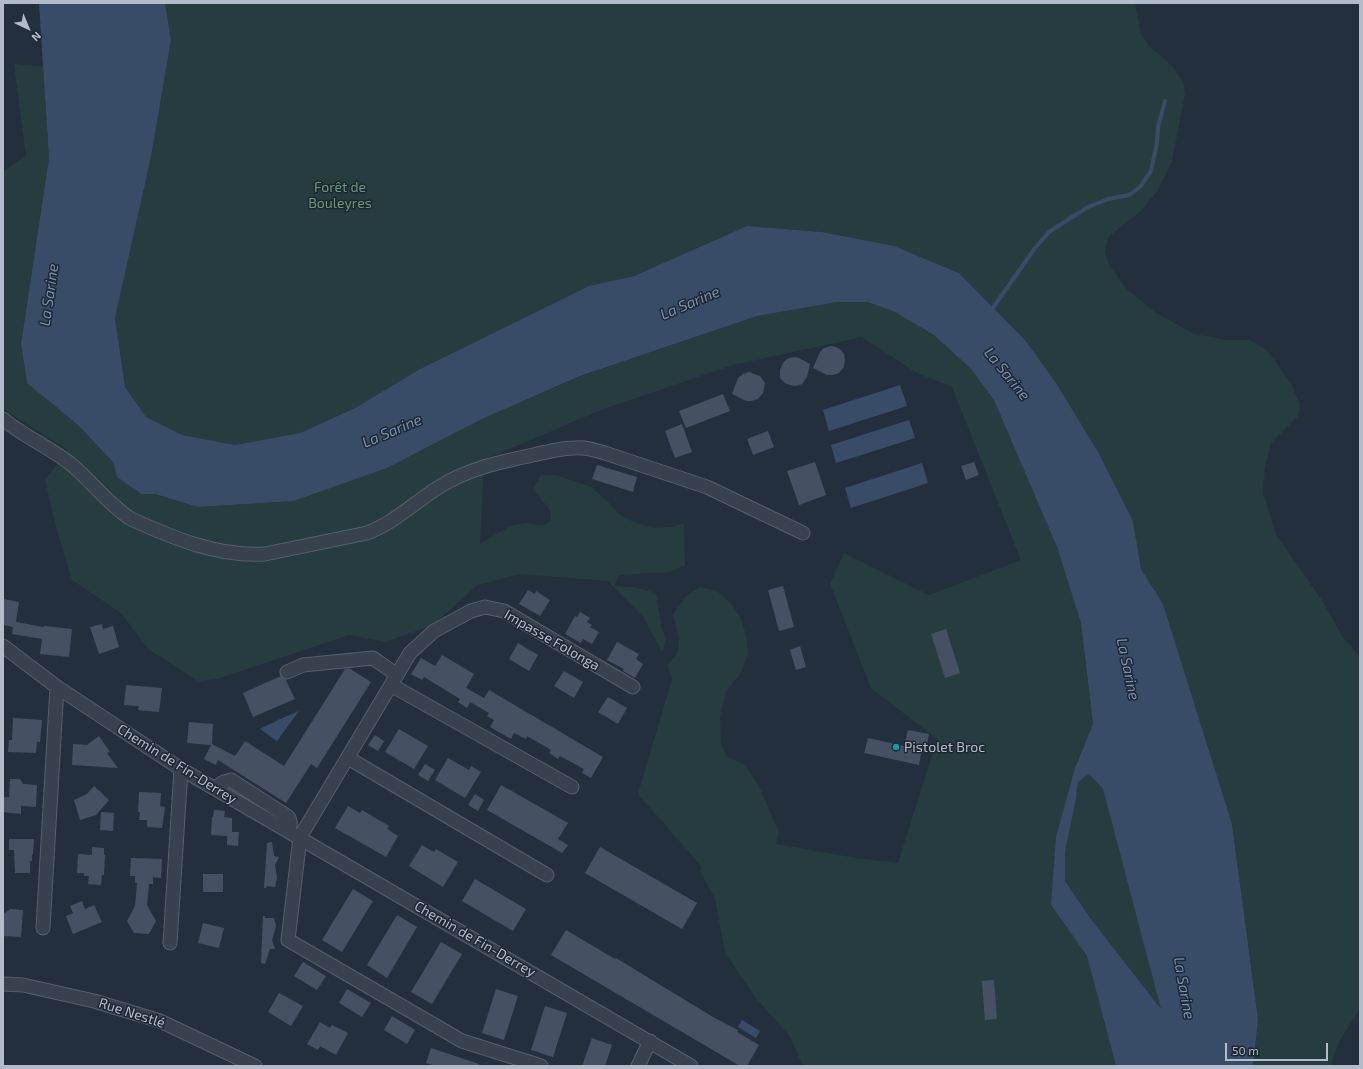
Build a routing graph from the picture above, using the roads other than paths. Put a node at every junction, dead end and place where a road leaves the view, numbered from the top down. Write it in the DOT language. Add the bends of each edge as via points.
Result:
graph roads {
  1 [pos="3,419"];
  2 [pos="803,533"];
  3 [pos="3,646"];
  4 [pos="287,672"];
  5 [pos="394,680"];
  6 [pos="57,687"];
  7 [pos="633,687"];
  8 [pos="348,758"];
  9 [pos="181,769"];
  10 [pos="572,787"];
  11 [pos="294,834"];
  12 [pos="546,875"];
  13 [pos="43,928"];
  14 [pos="170,943"];
  15 [pos="3,984"];
  16 [pos="650,1041"];
  17 [pos="255,1066"];
  18 [pos="541,1066"];
  19 [pos="638,1066"];
  20 [pos="692,1066"];
  1 -- 2 [label="street" via="18,431 58,454 131,519 196,545 236,553 265,554 367,533 389,523 440,486 466,473 509,460 575,448 592,449 707,487"];
  3 -- 6 [label="street, Chemin de Fin-Derrey"];
  4 -- 5 [label="street" via="303,665 373,658"];
  5 -- 7 [label="street, Impasse Folonga" via="410,653 434,631 471,611 485,607 504,611"];
  5 -- 8 [label="street, Impasse Folonga"];
  5 -- 10 [label="street"];
  6 -- 9 [label="street, Chemin de Fin-Derrey"];
  6 -- 13 [label="street"];
  8 -- 11 [label="street, Impasse Folonga"];
  8 -- 12 [label="street"];
  9 -- 11 [label="street, Chemin de Fin-Derrey"];
  9 -- 14 [label="street"];
  11 -- 16 [label="street, Chemin de Fin-Derrey"];
  11 -- 18 [label="street" via="288,940 462,1041"];
  15 -- 17 [label="street, Rue Nestlé" via="24,985 94,1001 160,1021"];
  16 -- 19 [label="street"];
  16 -- 20 [label="street, Chemin de Fin-Derrey"];
}
